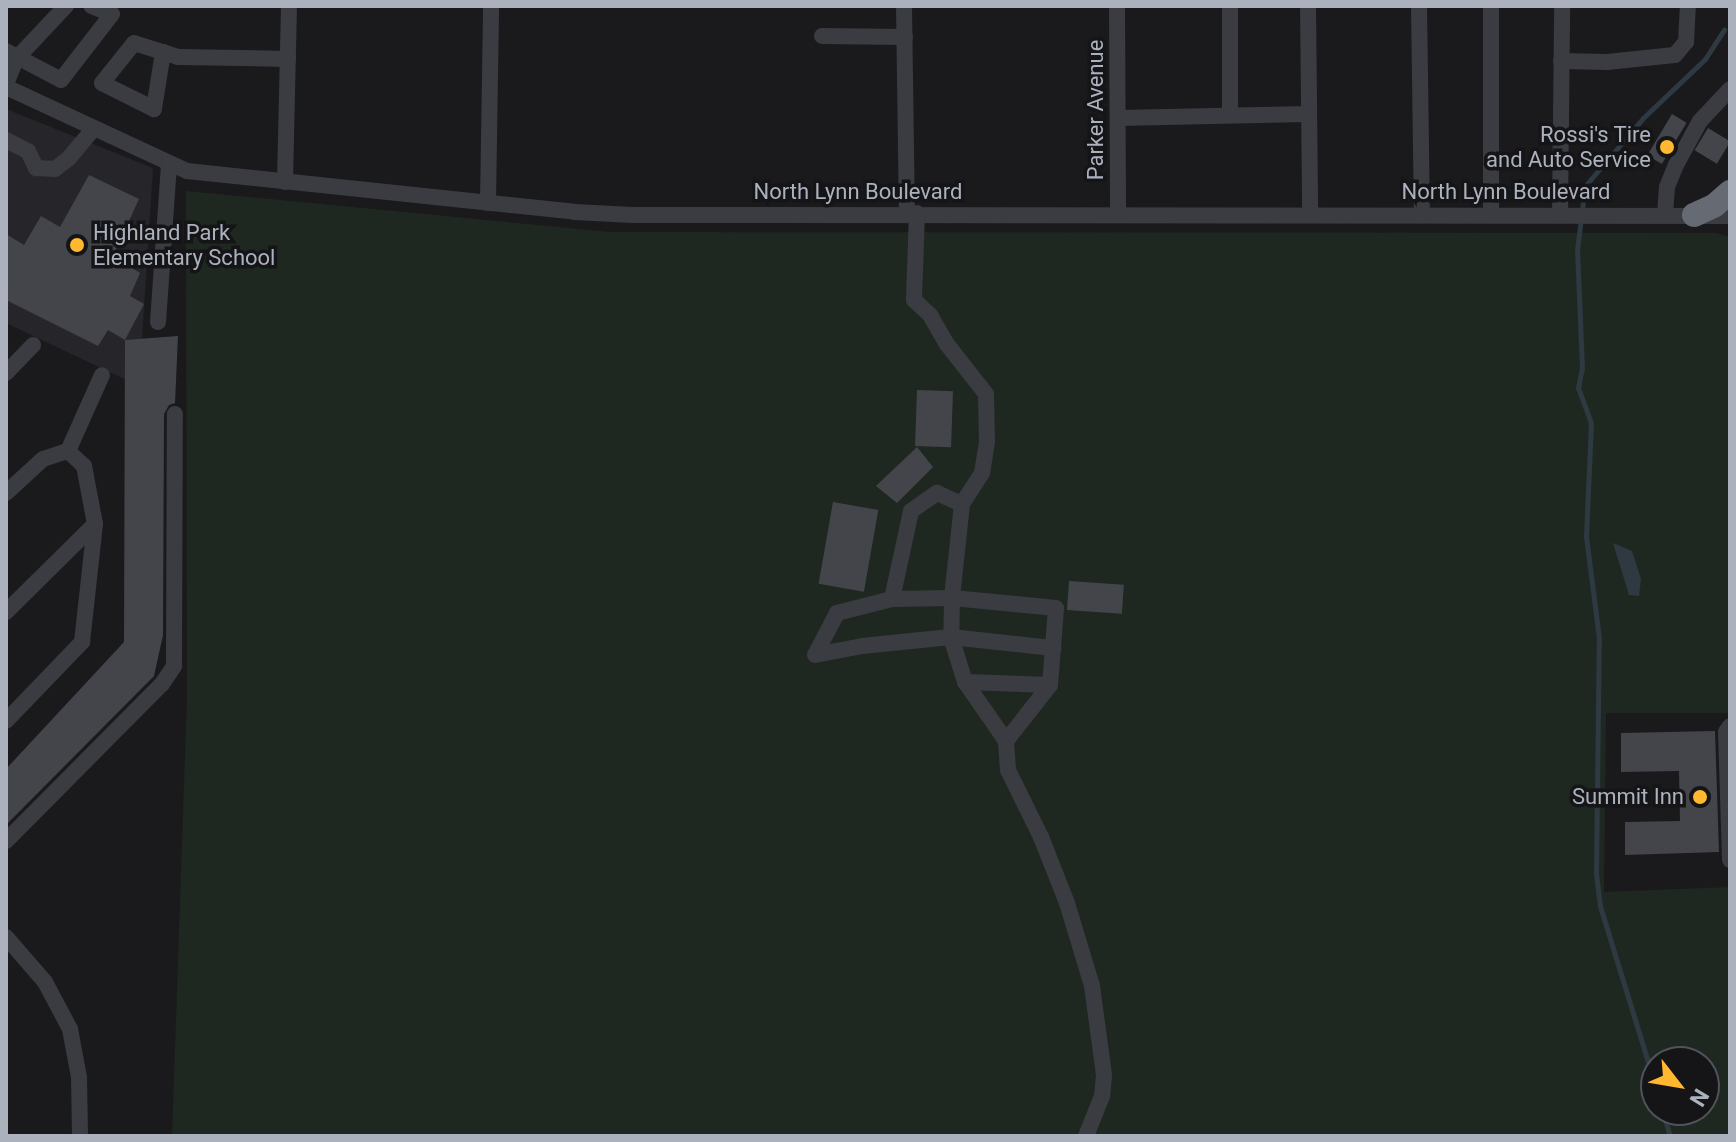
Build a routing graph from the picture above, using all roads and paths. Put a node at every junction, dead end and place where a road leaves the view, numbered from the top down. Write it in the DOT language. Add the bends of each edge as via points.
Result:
graph roads {
  1 [pos="66,6"];
  2 [pos="91,6"];
  3 [pos="289,6"];
  4 [pos="491,6"];
  5 [pos="904,6"];
  6 [pos="1117,6"];
  7 [pos="1230,6"];
  8 [pos="1308,6"];
  9 [pos="1419,6"];
  10 [pos="1491,6"];
  11 [pos="1562,6"];
  12 [pos="1688,6"];
  13 [pos="822,36"];
  14 [pos="905,37"];
  15 [pos="163,52"];
  16 [pos="11,55"];
  17 [pos="288,59"];
  18 [pos="1561,61"];
  19 [pos="6,85"];
  20 [pos="1730,89"];
  21 [pos="1309,114"];
  22 [pos="1230,115"];
  23 [pos="1118,118"];
  24 [pos="93,129"];
  25 [pos="6,140"];
  26 [pos="169,164"];
  27 [pos="285,182"];
  28 [pos="1730,192"];
  29 [pos="488,203"];
  30 [pos="912,213"];
  31 [pos="1118,214"];
  32 [pos="1310,214"];
  33 [pos="1422,214"];
  34 [pos="1491,214"];
  35 [pos="1567,214"];
  36 [pos="1665,215"];
  37 [pos="1694,215"];
  38 [pos="1730,216"];
  39 [pos="158,322"];
  40 [pos="33,345"];
  41 [pos="6,373"];
  42 [pos="102,375"];
  43 [pos="175,414"];
  44 [pos="68,451"];
  45 [pos="6,493"];
  46 [pos="962,504"];
  47 [pos="95,524"];
  48 [pos="952,598"];
  49 [pos="892,599"];
  50 [pos="6,612"];
  51 [pos="951,637"];
  52 [pos="1053,648"];
  53 [pos="965,682"];
  54 [pos="1050,685"];
  55 [pos="6,721"];
  56 [pos="1730,726"];
  57 [pos="1006,741"];
  58 [pos="6,841"];
  59 [pos="1730,860"];
  60 [pos="6,937"];
  61 [pos="80,1136"];
  62 [pos="1086,1136"];
  1 -- 16 [label="street"];
  2 -- 16 [label="street" via="112,14 61,80"];
  3 -- 17 [label="street"];
  4 -- 29 [label="street"];
  5 -- 14 [label="street"];
  6 -- 23 [label="street, Parker Avenue"];
  7 -- 22 [label="street"];
  8 -- 21 [label="street"];
  9 -- 33 [label="street"];
  10 -- 34 [label="street"];
  11 -- 18 [label="street"];
  12 -- 18 [label="street" via="1686,42 1675,55"];
  13 -- 14 [label="street"];
  14 -- 30 [label="street"];
  15 -- 17 [label="street" via="178,57"];
  16 -- 19 [label="street"];
  17 -- 27 [label="street"];
  18 -- 35 [label="street"];
  19 -- 24 [label="street, North Lynn Boulevard"];
  20 -- 36 [label="street" via="1700,121 1676,165 1667,187"];
  21 -- 22 [label="street"];
  21 -- 32 [label="street"];
  22 -- 23 [label="street"];
  23 -- 31 [label="street, Parker Avenue"];
  24 -- 25 [label="street" via="55,169 36,168 28,151"];
  24 -- 26 [label="street, North Lynn Boulevard"];
  26 -- 27 [label="street, North Lynn Boulevard" via="205,174"];
  26 -- 39 [label="street"];
  27 -- 29 [label="street, North Lynn Boulevard"];
  28 -- 37 [label="highway"];
  29 -- 30 [label="street, North Lynn Boulevard" via="633,215"];
  30 -- 31 [label="street, North Lynn Boulevard"];
  30 -- 46 [label="street" via="914,300 986,394 982,473"];
  31 -- 32 [label="street, North Lynn Boulevard"];
  32 -- 33 [label="street, North Lynn Boulevard"];
  33 -- 34 [label="street, North Lynn Boulevard"];
  34 -- 35 [label="street, North Lynn Boulevard"];
  35 -- 36 [label="street, North Lynn Boulevard"];
  36 -- 37 [label="street, North Lynn Boulevard"];
  37 -- 38 [label="street, North Lynn Boulevard"];
  40 -- 41 [label="street"];
  42 -- 44 [label="street"];
  43 -- 58 [label="street" via="174,666"];
  44 -- 45 [label="street" via="43,459"];
  44 -- 47 [label="street" via="84,466"];
  46 -- 48 [label="street"];
  46 -- 49 [label="street" via="937,493 911,511"];
  47 -- 50 [label="street"];
  47 -- 55 [label="street" via="82,642"];
  48 -- 49 [label="street"];
  48 -- 51 [label="street"];
  48 -- 52 [label="street" via="1056,608"];
  49 -- 51 [label="street" via="837,613 815,655"];
  51 -- 52 [label="street"];
  51 -- 53 [label="street"];
  52 -- 54 [label="street"];
  53 -- 54 [label="street"];
  53 -- 57 [label="street"];
  54 -- 57 [label="street"];
  56 -- 59 [label="street"];
  57 -- 62 [label="street" via="1008,770 1062,890 1092,986 1104,1075 1102,1096"];
  60 -- 61 [label="street" via="45,982 70,1029 79,1077"];
}
